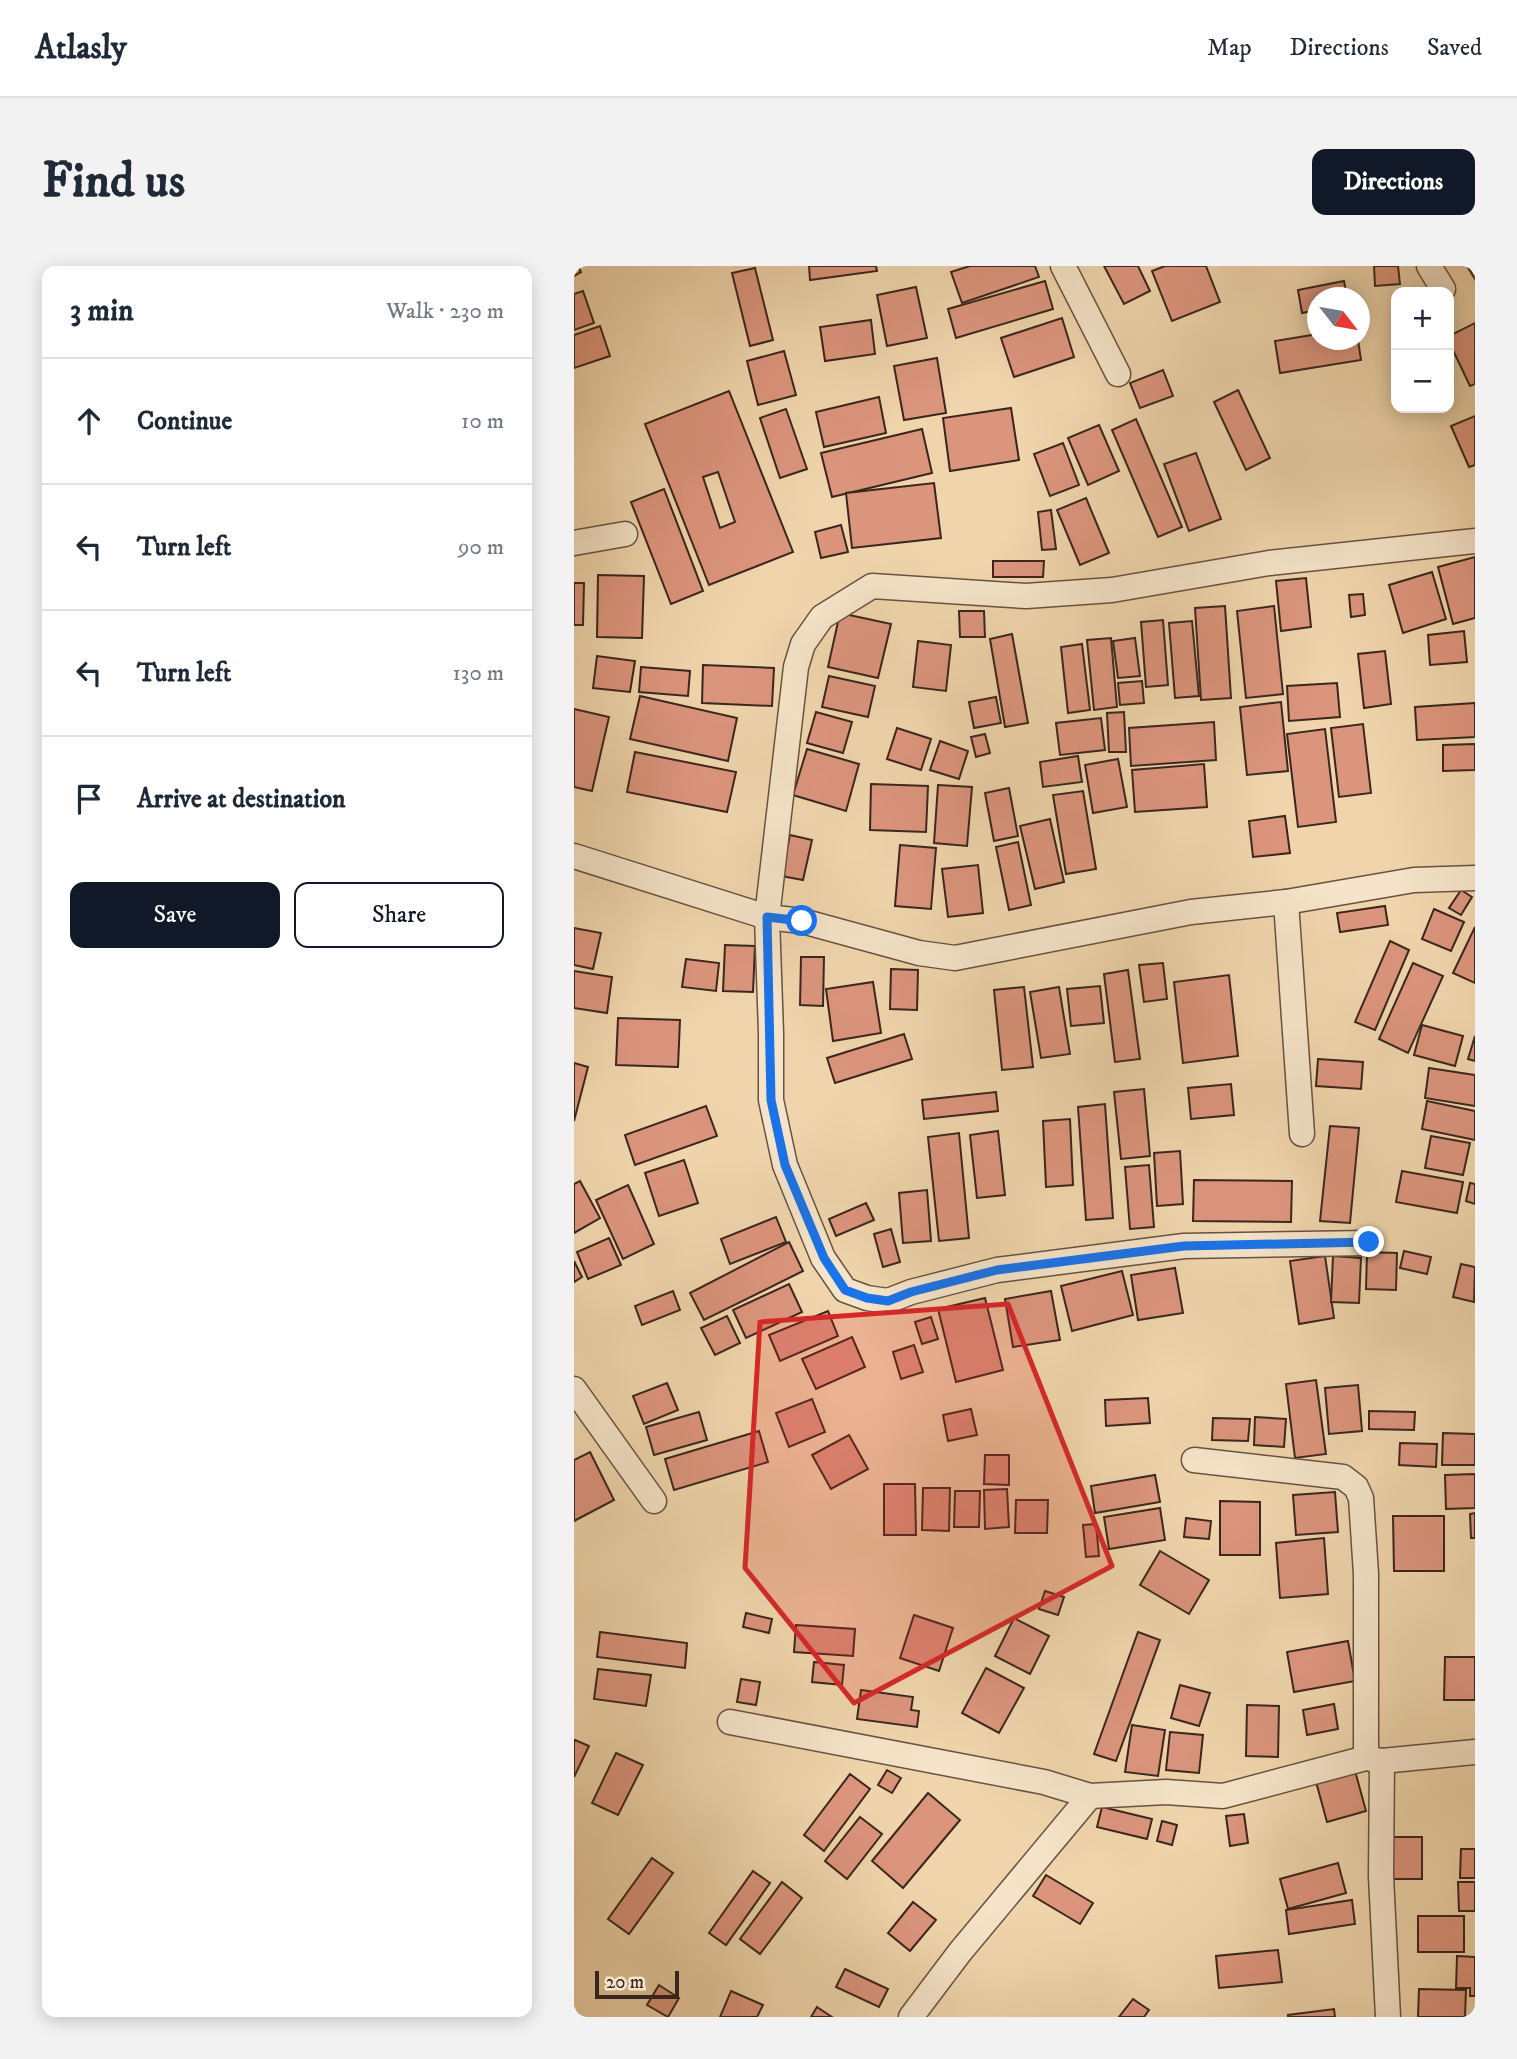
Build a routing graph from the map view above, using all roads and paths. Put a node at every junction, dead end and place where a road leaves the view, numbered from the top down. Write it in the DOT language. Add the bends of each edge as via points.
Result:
graph roads {
  1 [pos="1063,266"];
  2 [pos="1429,266"];
  3 [pos="1442,287"];
  4 [pos="1118,374"];
  5 [pos="625,534"];
  6 [pos="1475,541"];
  7 [pos="574,543"];
  8 [pos="574,856"];
  9 [pos="1475,878"];
  10 [pos="1286,902"];
  11 [pos="767,917"];
  12 [pos="1302,1134"];
  13 [pos="1369,1242"];
  14 [pos="574,1390"];
  15 [pos="1194,1460"];
  16 [pos="654,1501"];
  17 [pos="730,1722"];
  18 [pos="1475,1752"];
  19 [pos="1374,1760"];
  20 [pos="1090,1796"];
  21 [pos="911,2017"];
  22 [pos="1388,2017"];
  1 -- 4 [label="street"];
  2 -- 3 [label="street"];
  5 -- 7 [label="street"];
  6 -- 11 [label="street" via="1269,564 1087,592 1026,596 872,586 822,617 803,644 796,667"];
  8 -- 11 [label="street"];
  9 -- 10 [label="street" via="1414,880"];
  10 -- 11 [label="street" via="1191,912 956,958 919,953 802,921"];
  10 -- 12 [label="street"];
  11 -- 13 [label="street" via="771,1100 785,1165 824,1258 845,1290 888,1301 997,1270 1184,1246"];
  14 -- 16 [label="street"];
  15 -- 19 [label="street" via="1343,1477 1356,1487 1361,1498"];
  17 -- 20 [label="street" via="1044,1782"];
  18 -- 19 [label="street"];
  19 -- 20 [label="street" via="1223,1796 1167,1792"];
  19 -- 22 [label="street"];
  20 -- 21 [label="street"];
}
